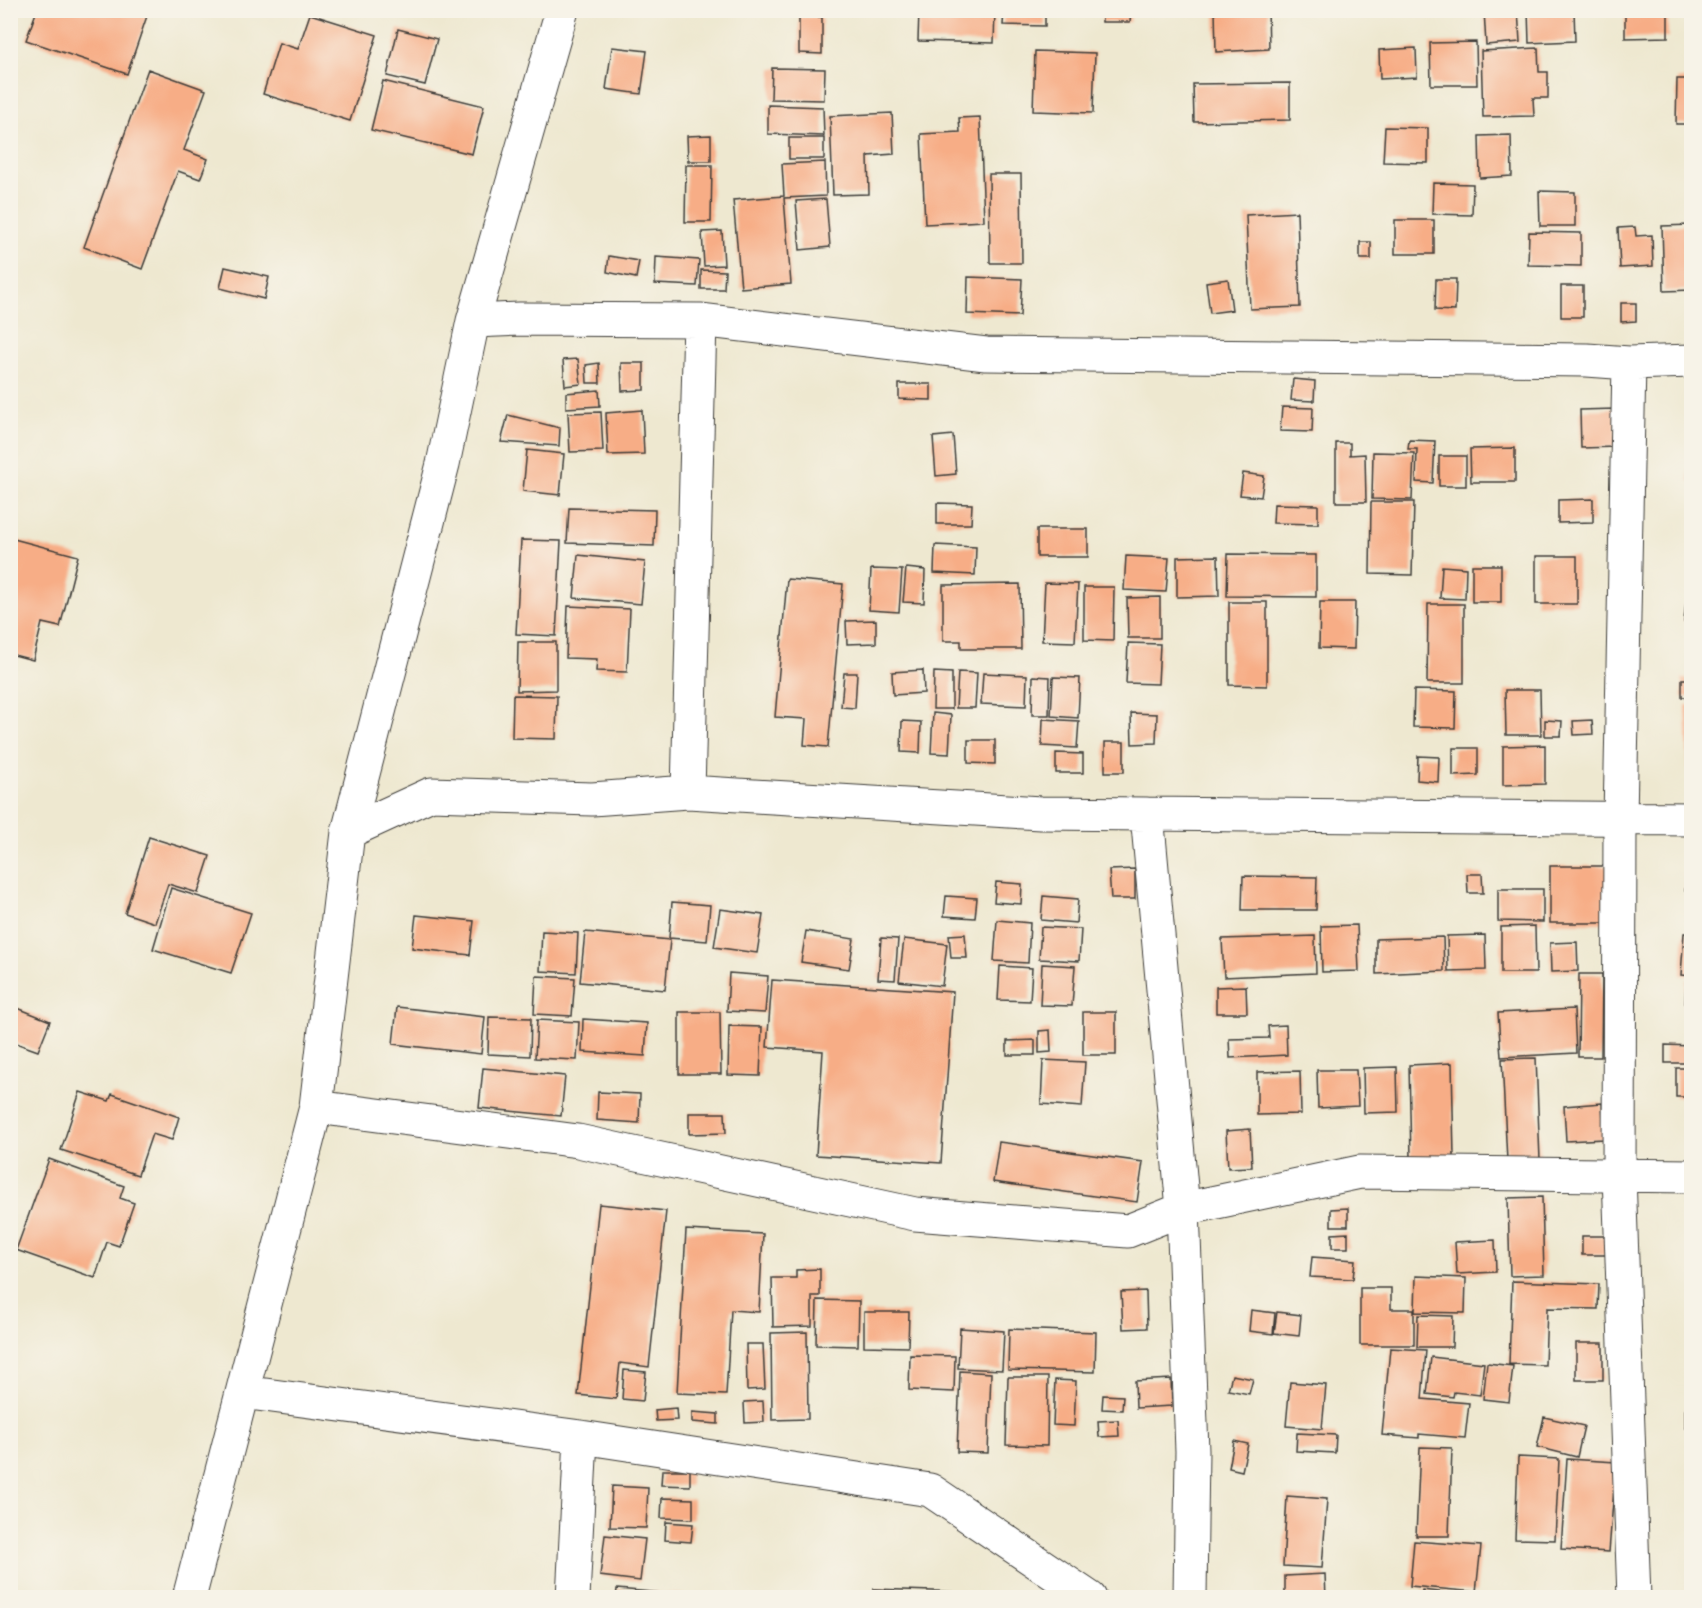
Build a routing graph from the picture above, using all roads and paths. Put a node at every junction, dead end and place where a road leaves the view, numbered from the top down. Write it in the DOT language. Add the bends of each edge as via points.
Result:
graph roads {
  1 [pos="562,10"];
  2 [pos="700,320"];
  3 [pos="473,321"];
  4 [pos="1692,361"];
  5 [pos="1629,363"];
  6 [pos="688,792"];
  7 [pos="1147,814"];
  8 [pos="1620,819"];
  9 [pos="1692,819"];
  10 [pos="348,832"];
  11 [pos="316,1107"];
  12 [pos="1619,1175"];
  13 [pos="1692,1176"];
  14 [pos="1182,1209"];
  15 [pos="243,1392"];
  16 [pos="581,1437"];
  17 [pos="189,1598"];
  18 [pos="573,1598"];
  19 [pos="1090,1598"];
  20 [pos="1190,1598"];
  21 [pos="1634,1598"];
  1 -- 3 [label="street"];
  2 -- 3 [label="street"];
  2 -- 5 [label="street" via="986,354"];
  2 -- 6 [label="street"];
  3 -- 10 [label="street" via="443,464"];
  4 -- 5 [label="street"];
  5 -- 8 [label="street"];
  6 -- 7 [label="street" via="1041,813"];
  6 -- 10 [label="street" via="592,799 431,794"];
  7 -- 8 [label="street"];
  7 -- 14 [label="street"];
  8 -- 9 [label="street"];
  8 -- 12 [label="street"];
  10 -- 11 [label="street"];
  11 -- 14 [label="street" via="578,1142 915,1214 1128,1231"];
  11 -- 15 [label="street"];
  12 -- 13 [label="street"];
  12 -- 14 [label="street" via="1360,1172"];
  12 -- 21 [label="street"];
  14 -- 20 [label="street" via="1192,1451"];
  15 -- 16 [label="street"];
  15 -- 17 [label="street"];
  16 -- 18 [label="street"];
  16 -- 19 [label="street" via="930,1490"];
}
